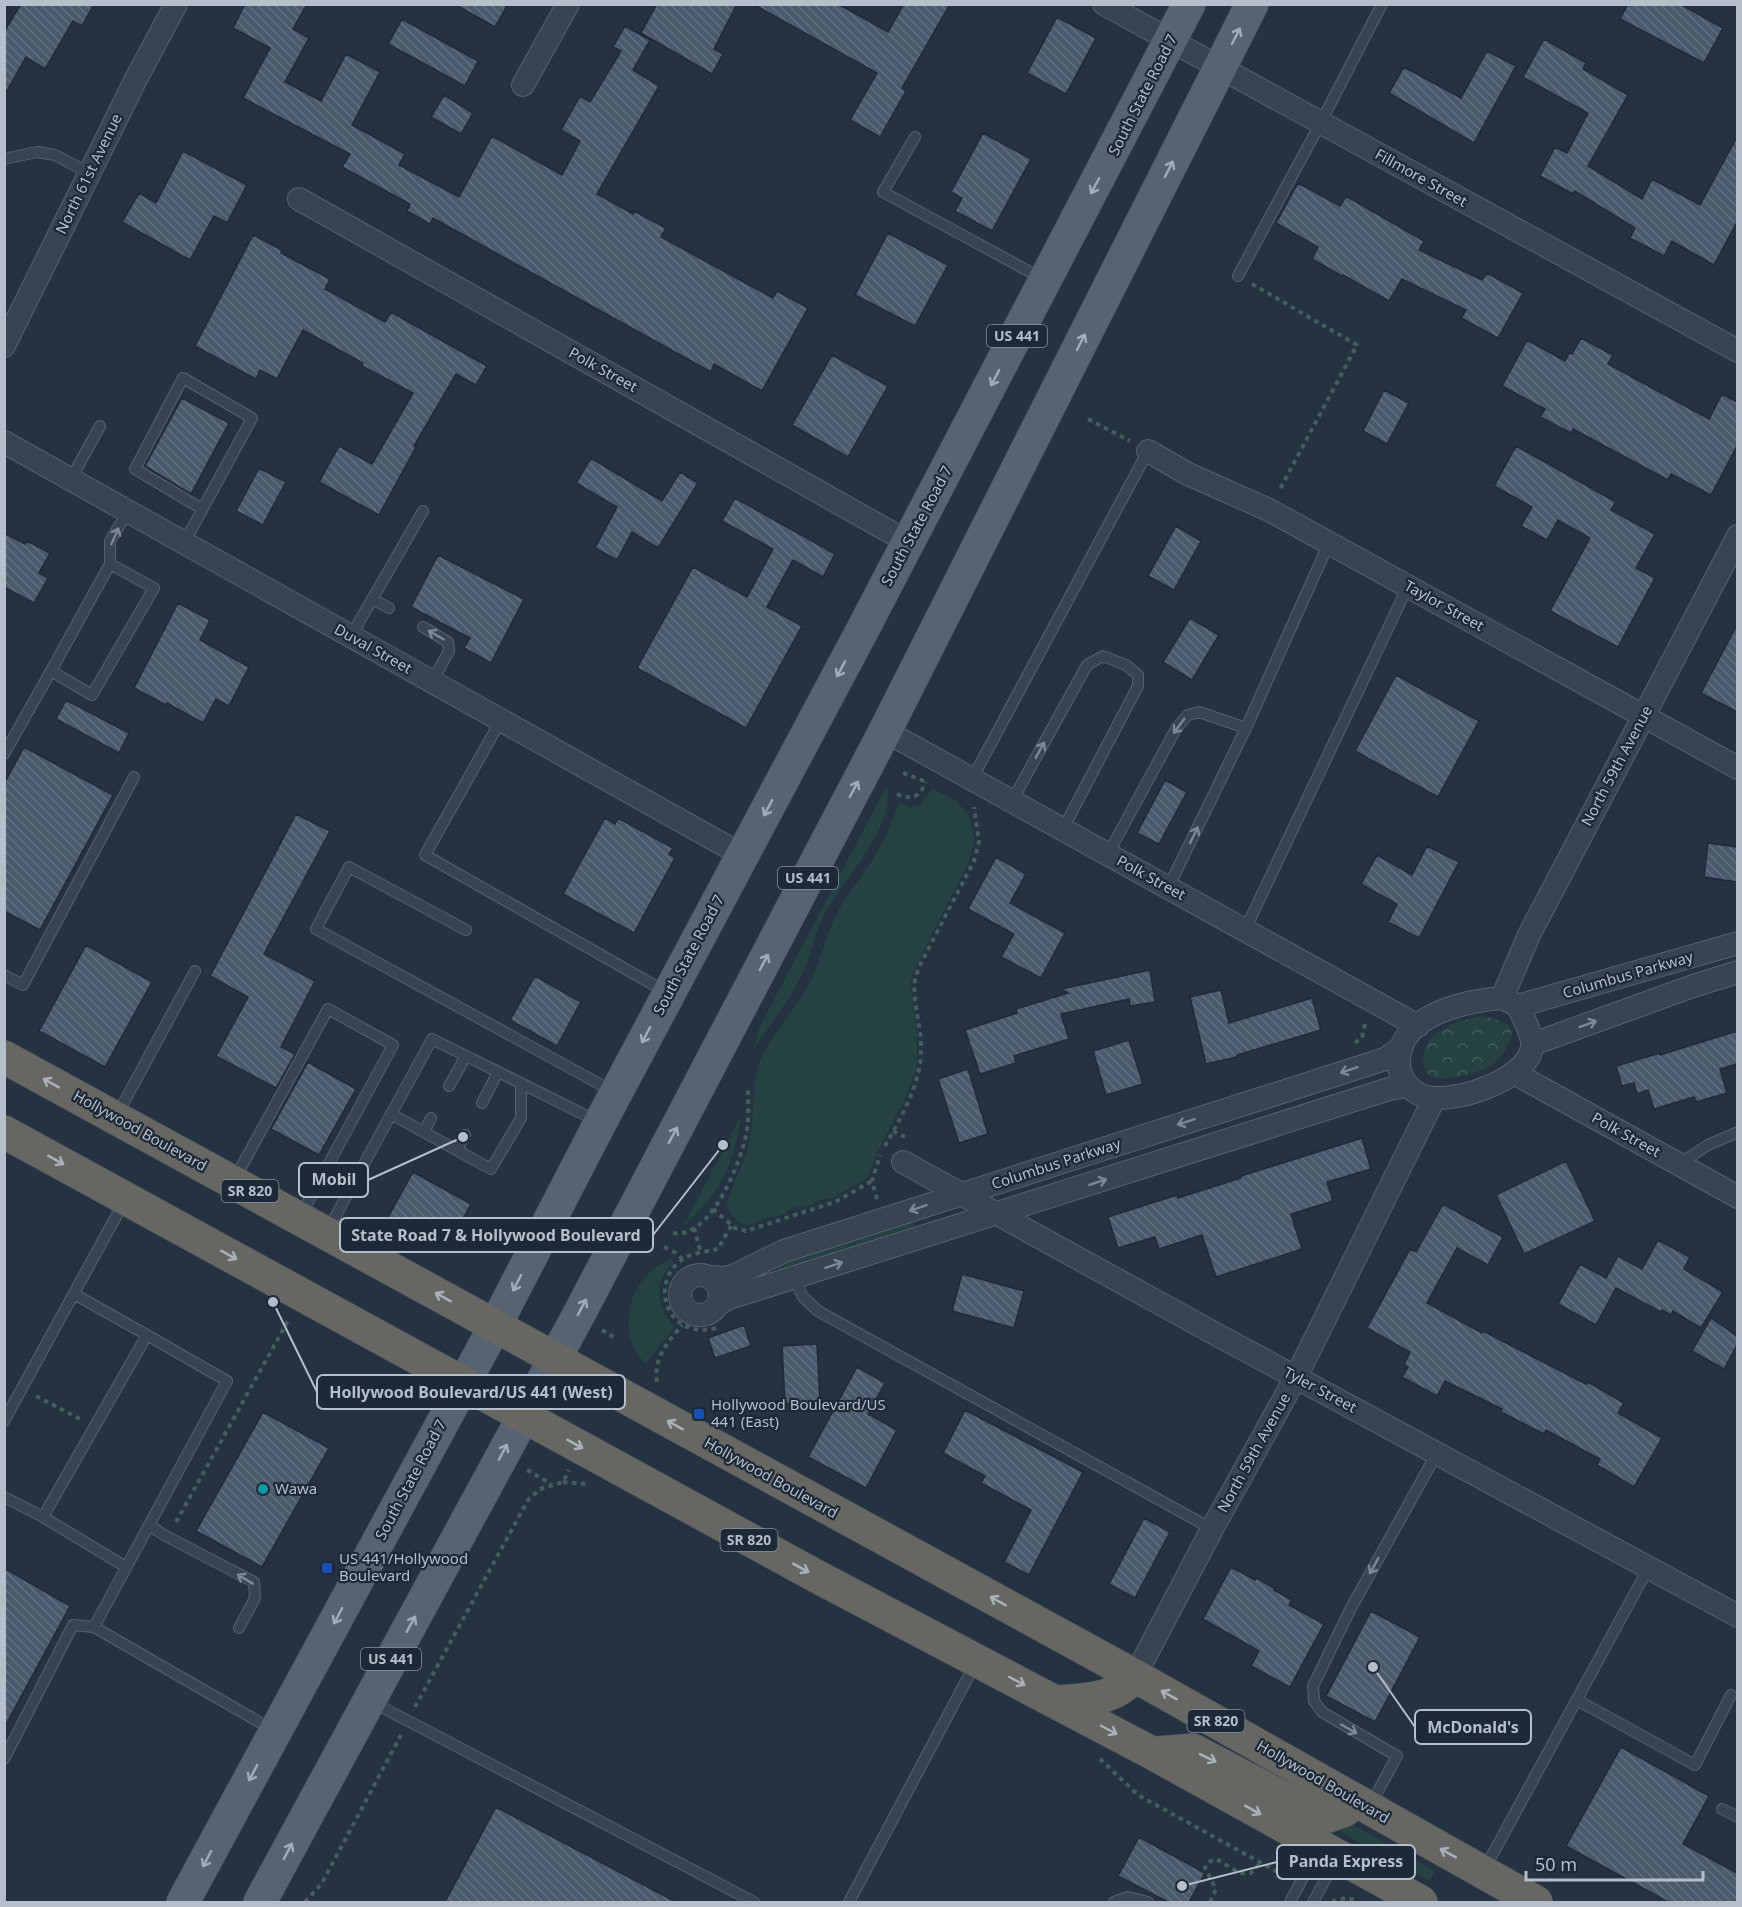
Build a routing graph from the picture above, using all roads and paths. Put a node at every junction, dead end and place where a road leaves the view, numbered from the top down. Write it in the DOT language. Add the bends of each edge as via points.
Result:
graph roads {
  1 [pos="176,4"];
  2 [pos="568,4"];
  3 [pos="1104,4"];
  4 [pos="1189,4"];
  5 [pos="1252,4"];
  6 [pos="1382,4"];
  7 [pos="1171,42"];
  8 [pos="1221,68"];
  9 [pos="523,85"];
  10 [pos="1320,124"];
  11 [pos="915,137"];
  12 [pos="4,159"];
  13 [pos="89,173"];
  14 [pos="299,199"];
  15 [pos="1238,276"];
  16 [pos="1046,280"];
  17 [pos="4,346"];
  18 [pos="1737,351"];
  19 [pos="1088,419"];
  20 [pos="100,426"];
  21 [pos="4,442"];
  22 [pos="1148,451"];
  23 [pos="71,479"];
  24 [pos="202,509"];
  25 [pos="1269,510"];
  26 [pos="128,511"];
  27 [pos="423,511"];
  28 [pos="1737,536"];
  29 [pos="908,542"];
  30 [pos="184,543"];
  31 [pos="1329,543"];
  32 [pos="110,564"];
  33 [pos="1407,586"];
  34 [pos="372,599"];
  35 [pos="388,608"];
  36 [pos="423,627"];
  37 [pos="351,636"];
  38 [pos="51,671"];
  39 [pos="432,682"];
  40 [pos="1644,716"];
  41 [pos="501,720"];
  42 [pos="1246,728"];
  43 [pos="885,731"];
  44 [pos="4,754"];
  45 [pos="1737,768"];
  46 [pos="134,777"];
  47 [pos="972,779"];
  48 [pos="926,782"];
  49 [pos="897,794"];
  50 [pos="1012,801"];
  51 [pos="974,807"];
  52 [pos="1063,829"];
  53 [pos="1108,854"];
  54 [pos="742,855"];
  55 [pos="1168,888"];
  56 [pos="466,930"];
  57 [pos="1245,930"];
  58 [pos="1737,943"];
  59 [pos="195,970"];
  60 [pos="1737,972"];
  61 [pos="4,975"];
  62 [pos="669,993"];
  63 [pos="1510,1002"];
  64 [pos="1418,1026"];
  65 [pos="1533,1044"];
  66 [pos="1402,1047"];
  67 [pos="466,1056"];
  68 [pos="4,1057"];
  69 [pos="498,1072"];
  70 [pos="1514,1073"];
  71 [pos="521,1083"];
  72 [pos="449,1086"];
  73 [pos="1407,1086"];
  74 [pos="748,1088"];
  75 [pos="616,1093"];
  76 [pos="1434,1099"];
  77 [pos="482,1103"];
  78 [pos="391,1114"];
  79 [pos="116,1118"];
  80 [pos="431,1118"];
  81 [pos="600,1123"];
  82 [pos="4,1132"];
  83 [pos="424,1132"];
  84 [pos="1737,1132"];
  85 [pos="465,1135"];
  86 [pos="457,1150"];
  87 [pos="903,1162"];
  88 [pos="1679,1164"];
  89 [pos="872,1181"];
  90 [pos="233,1182"];
  91 [pos="961,1194"];
  92 [pos="1737,1197"];
  93 [pos="126,1199"];
  94 [pos="713,1209"];
  95 [pos="996,1214"];
  96 [pos="884,1219"];
  97 [pos="313,1226"];
  98 [pos="694,1228"];
  99 [pos="673,1233"];
  100 [pos="664,1247"];
  101 [pos="701,1253"];
  102 [pos="683,1260"];
  103 [pos="710,1276"];
  104 [pos="794,1278"];
  105 [pos="74,1294"];
  106 [pos="302,1295"];
  107 [pos="719,1304"];
  108 [pos="682,1325"];
  109 [pos="495,1326"];
  110 [pos="147,1335"];
  111 [pos="555,1359"];
  112 [pos="1296,1377"];
  113 [pos="463,1383"];
  114 [pos="658,1385"];
  115 [pos="22,1388"];
  116 [pos="523,1416"];
  117 [pos="4,1421"];
  118 [pos="95,1427"];
  119 [pos="580,1447"];
  120 [pos="1437,1452"];
  121 [pos="4,1497"];
  122 [pos="44,1517"];
  123 [pos="149,1525"];
  124 [pos="1212,1529"];
  125 [pos="168,1537"];
  126 [pos="126,1567"];
  127 [pos="1648,1567"];
  128 [pos="1737,1616"];
  129 [pos="94,1627"];
  130 [pos="239,1628"];
  131 [pos="977,1660"];
  132 [pos="1135,1676"];
  133 [pos="1731,1695"];
  134 [pos="369,1700"];
  135 [pos="1577,1700"];
  136 [pos="1057,1702"];
  137 [pos="408,1722"];
  138 [pos="276,1732"];
  139 [pos="1152,1753"];
  140 [pos="4,1759"];
  141 [pos="1363,1805"];
  142 [pos="1722,1809"];
  143 [pos="1737,1817"];
  144 [pos="1329,1851"];
  145 [pos="1261,1862"];
  146 [pos="1483,1872"];
  147 [pos="183,1902"];
  148 [pos="260,1902"];
  149 [pos="305,1902"];
  150 [pos="754,1902"];
  151 [pos="849,1902"];
  152 [pos="1114,1902"];
  153 [pos="1148,1902"];
  154 [pos="1210,1902"];
  155 [pos="1290,1902"];
  156 [pos="1313,1902"];
  157 [pos="1421,1902"];
  158 [pos="1536,1902"];
  1 -- 13 [label="street, North 61st Avenue"];
  2 -- 9 [label="street"];
  3 -- 7 [label="street, Fillmore Street"];
  4 -- 7 [label="main road, South State Road 7 / US 441"];
  8 -- 5 [label="main road, US 441, one-way"];
  6 -- 10 [label="lane"];
  7 -- 8 [label="street, Fillmore Street"];
  7 -- 16 [label="main road, South State Road 7 / US 441, one-way"];
  8 -- 10 [label="street, Fillmore Street"];
  43 -- 8 [label="main road, US 441, one-way"];
  10 -- 15 [label="lane"];
  10 -- 18 [label="street, Fillmore Street"];
  11 -- 16 [label="lane" via="883,192"];
  12 -- 13 [label="lane" via="46,153"];
  13 -- 17 [label="street, North 61st Avenue"];
  14 -- 29 [label="street, Polk Street"];
  15 -- 25 [label="path" via="1356,345"];
  16 -- 29 [label="main road, South State Road 7 / US 441, one-way"];
  19 -- 22 [label="path"];
  20 -- 23 [label="lane"];
  21 -- 23 [label="street, Duval Street"];
  22 -- 25 [label="street, Taylor Street" via="1188,474"];
  22 -- 47 [label="lane"];
  23 -- 26 [label="street, Duval Street"];
  24 -- 24 [label="lane" via="252,418 183,378 135,469"];
  24 -- 30 [label="lane"];
  25 -- 31 [label="street, Taylor Street"];
  26 -- 30 [label="street, Duval Street"];
  32 -- 26 [label="lane, one-way" via="110,541"];
  27 -- 34 [label="lane"];
  28 -- 40 [label="street, North 59th Avenue"];
  29 -- 54 [label="main road, South State Road 7 / US 441, one-way"];
  30 -- 37 [label="street, Duval Street"];
  31 -- 33 [label="street, Taylor Street"];
  31 -- 42 [label="lane"];
  32 -- 38 [label="lane"];
  32 -- 38 [label="lane" via="154,588 92,695"];
  33 -- 40 [label="street, Taylor Street"];
  33 -- 57 [label="lane"];
  34 -- 35 [label="lane"];
  34 -- 37 [label="lane"];
  39 -- 36 [label="lane, one-way" via="449,651 448,642"];
  37 -- 39 [label="street, Duval Street"];
  38 -- 44 [label="lane"];
  39 -- 41 [label="street, Duval Street"];
  40 -- 45 [label="street, Taylor Street"];
  40 -- 63 [label="street, North 59th Avenue" via="1529,935"];
  41 -- 54 [label="street, Duval Street"];
  41 -- 62 [label="lane" via="425,855"];
  42 -- 53 [label="lane, one-way" via="1199,712 1188,715 1177,727"];
  55 -- 42 [label="lane, one-way"];
  43 -- 47 [label="street, Polk Street"];
  111 -- 43 [label="main road, US 441, one-way"];
  46 -- 61 [label="lane" via="23,985"];
  47 -- 50 [label="street, Polk Street"];
  48 -- 49 [label="path" via="915,798"];
  50 -- 52 [label="street, Polk Street"];
  50 -- 52 [label="lane, one-way" via="1087,665 1103,656 1126,665 1138,675 1138,686"];
  51 -- 89 [label="path" via="978,842 974,861 915,980 920,1068 913,1093 879,1158"];
  52 -- 53 [label="street, Polk Street"];
  53 -- 55 [label="street, Polk Street"];
  54 -- 62 [label="main road, South State Road 7 / US 441"];
  55 -- 57 [label="street, Polk Street"];
  56 -- 75 [label="lane" via="349,867 316,929"];
  57 -- 64 [label="street, Polk Street"];
  58 -- 63 [label="street, Columbus Parkway"];
  59 -- 79 [label="lane"];
  65 -- 60 [label="street, Columbus Parkway, one-way"];
  62 -- 75 [label="main road, South State Road 7 / US 441, one-way"];
  63 -- 64 [label="street" via="1464,1004 1443,1010"];
  63 -- 65 [label="street"];
  64 -- 66 [label="street"];
  65 -- 70 [label="street" via="1528,1060"];
  66 -- 73 [label="street" via="1400,1072"];
  66 -- 91 [label="street, Columbus Parkway, one-way" via="1385,1059"];
  67 -- 69 [label="lane"];
  67 -- 72 [label="lane"];
  67 -- 78 [label="lane" via="432,1040"];
  79 -- 68 [label="highway, Hollywood Boulevard / SR 820, one-way"];
  69 -- 71 [label="lane"];
  69 -- 77 [label="lane"];
  70 -- 76 [label="street" via="1456,1097"];
  70 -- 88 [label="street, Polk Street"];
  71 -- 81 [label="lane"];
  71 -- 86 [label="lane" via="521,1118 491,1170"];
  73 -- 76 [label="street"];
  95 -- 73 [label="street, Columbus Parkway, one-way"];
  74 -- 94 [label="path" via="747,1129 738,1164"];
  75 -- 81 [label="main road, South State Road 7 / US 441"];
  76 -- 112 [label="street, North 59th Avenue"];
  78 -- 83 [label="lane"];
  78 -- 97 [label="lane"];
  79 -- 90 [label="highway, Hollywood Boulevard / SR 820"];
  80 -- 83 [label="lane"];
  81 -- 109 [label="main road, South State Road 7 / US 441, one-way"];
  82 -- 93 [label="highway, SR 820, one-way"];
  83 -- 86 [label="lane"];
  84 -- 88 [label="lane"];
  85 -- 86 [label="lane"];
  87 -- 91 [label="street, Tyler Street"];
  88 -- 92 [label="street, Polk Street"];
  89 -- 94 [label="path" via="835,1203 746,1231 735,1228"];
  89 -- 96 [label="path"];
  90 -- 97 [label="highway, Hollywood Boulevard / SR 820"];
  90 -- 97 [label="lane" via="327,1009 393,1045"];
  91 -- 95 [label="street, Tyler Street"];
  91 -- 96 [label="street, Columbus Parkway, one-way"];
  93 -- 105 [label="lane"];
  93 -- 106 [label="highway, SR 820, one-way"];
  94 -- 98 [label="path"];
  104 -- 95 [label="street, Columbus Parkway, one-way"];
  95 -- 112 [label="street, Tyler Street"];
  96 -- 103 [label="street, Columbus Parkway" via="784,1251 733,1276"];
  109 -- 97 [label="highway, Hollywood Boulevard / SR 820, one-way"];
  98 -- 99 [label="path"];
  98 -- 101 [label="path"];
  100 -- 102 [label="path"];
  103 -- 107 [label="street" via="720,1288"];
  103 -- 107 [label="street" via="702,1274 687,1279 680,1293 681,1301 691,1313 699,1315"];
  104 -- 107 [label="street, Columbus Parkway"];
  104 -- 124 [label="lane" via="803,1297 818,1311"];
  105 -- 110 [label="lane"];
  105 -- 115 [label="lane"];
  106 -- 113 [label="highway, SR 820"];
  106 -- 125 [label="path"];
  108 -- 114 [label="path" via="660,1353 655,1370"];
  109 -- 111 [label="highway, Hollywood Boulevard / SR 820"];
  109 -- 113 [label="main road, South State Road 7 / US 441"];
  110 -- 118 [label="lane"];
  110 -- 123 [label="lane" via="227,1381"];
  111 -- 116 [label="main road, US 441"];
  132 -- 111 [label="highway, Hollywood Boulevard / SR 820, one-way"];
  112 -- 120 [label="street, Tyler Street"];
  112 -- 124 [label="street, North 59th Avenue"];
  113 -- 116 [label="highway, SR 820"];
  113 -- 138 [label="main road, South State Road 7 / US 441, one-way"];
  115 -- 117 [label="lane"];
  115 -- 118 [label="path"];
  116 -- 119 [label="highway, SR 820, one-way"];
  134 -- 116 [label="main road, US 441, one-way"];
  118 -- 122 [label="lane"];
  119 -- 131 [label="highway, SR 820, one-way"];
  119 -- 137 [label="path" via="563,1482 540,1489 528,1500"];
  120 -- 127 [label="street, Tyler Street"];
  120 -- 141 [label="lane, one-way" via="1313,1686 1314,1701 1322,1712 1397,1756"];
  121 -- 122 [label="lane"];
  122 -- 126 [label="lane"];
  123 -- 125 [label="lane"];
  123 -- 126 [label="lane"];
  124 -- 132 [label="street, North 59th Avenue"];
  130 -- 125 [label="lane, one-way" via="255,1598 254,1582"];
  126 -- 129 [label="lane"];
  127 -- 128 [label="street, Tyler Street"];
  127 -- 135 [label="lane"];
  129 -- 138 [label="lane"];
  129 -- 140 [label="lane" via="73,1625"];
  131 -- 136 [label="highway, SR 820, one-way"];
  131 -- 151 [label="lane"];
  132 -- 136 [label="highway" via="1124,1688 1102,1698"];
  141 -- 132 [label="highway, Hollywood Boulevard / SR 820, one-way"];
  133 -- 135 [label="lane" via="1695,1765"];
  134 -- 137 [label="lane"];
  148 -- 134 [label="main road, US 441, one-way"];
  135 -- 146 [label="lane"];
  136 -- 139 [label="highway, SR 820, one-way"];
  137 -- 149 [label="path" via="322,1882"];
  137 -- 150 [label="lane"];
  138 -- 147 [label="main road, South State Road 7 / US 441, one-way"];
  139 -- 141 [label="highway, one-way" via="1193,1750 1295,1804 1329,1816"];
  139 -- 144 [label="highway, SR 820, one-way"];
  146 -- 141 [label="highway, Hollywood Boulevard / SR 820, one-way"];
  142 -- 143 [label="lane"];
  144 -- 155 [label="lane"];
  144 -- 156 [label="lane"];
  144 -- 157 [label="highway, SR 820"];
  145 -- 154 [label="path" via="1251,1873 1240,1873 1216,1859 1209,1862 1205,1868 1216,1889"];
  146 -- 158 [label="highway, Hollywood Boulevard / SR 820"];
  152 -- 153 [label="lane" via="1128,1897"];
}
